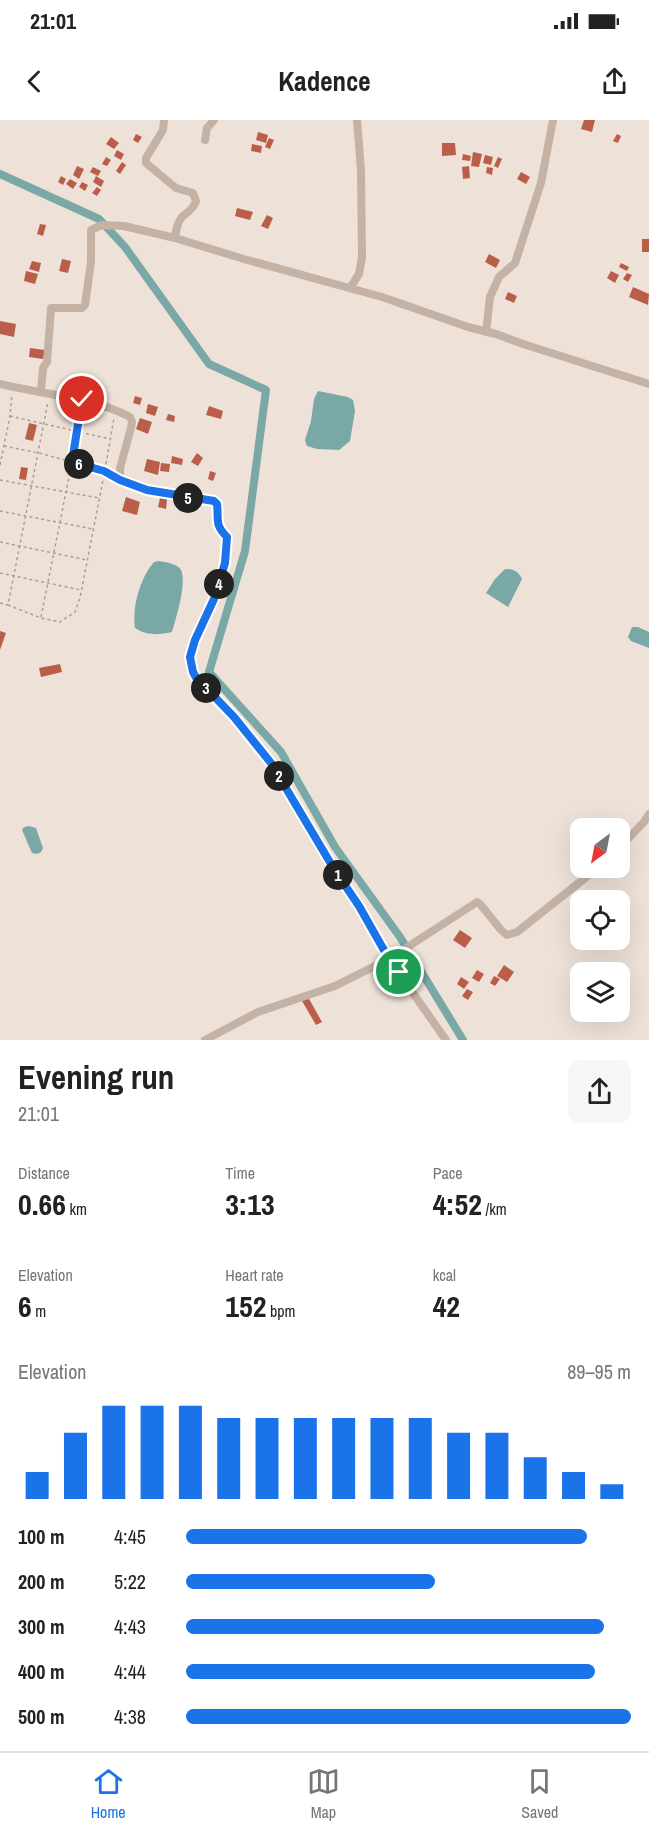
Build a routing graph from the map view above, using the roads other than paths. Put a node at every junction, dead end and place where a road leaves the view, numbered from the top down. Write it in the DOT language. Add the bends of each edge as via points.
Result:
graph roads {
  1 [pos="164,120"];
  2 [pos="214,120"];
  3 [pos="357,120"];
  4 [pos="553,120"];
  5 [pos="205,140"];
  6 [pos="175,238"];
  7 [pos="350,288"];
  8 [pos="486,332"];
  9 [pos="0,384"];
  10 [pos="649,384"];
  11 [pos="45,392"];
  12 [pos="104,471"];
  13 [pos="120,480"];
  14 [pos="649,814"];
  15 [pos="630,837"];
  16 [pos="585,878"];
  17 [pos="392,957"];
  18 [pos="205,1040"];
  19 [pos="446,1040"];
  1 -- 6 [label="street" via="146,163 176,188 193,193 196,201 177,225"];
  2 -- 5 [label="street" via="207,128"];
  3 -- 7 [label="street" via="362,257 359,274"];
  4 -- 8 [label="street" via="541,183 515,263 499,277 490,297"];
  6 -- 7 [label="street"];
  6 -- 11 [label="street" via="124,226 102,225 91,230 92,262 85,305 51,308 47,362 43,368"];
  7 -- 8 [label="street"];
  8 -- 10 [label="street"];
  9 -- 11 [label="street"];
  11 -- 13 [label="street" via="82,399 130,417"];
  12 -- 13 [label="street"];
  13 -- 17 [label="street" via="147,490 217,504 217,523 227,537 227,549 214,599 190,657 193,672 271,763"];
  14 -- 15 [label="street"];
  16 -- 17 [label="street" via="517,932 507,935 477,903"];
  17 -- 18 [label="street" via="335,986 258,1012"];
  17 -- 19 [label="street"];
}
